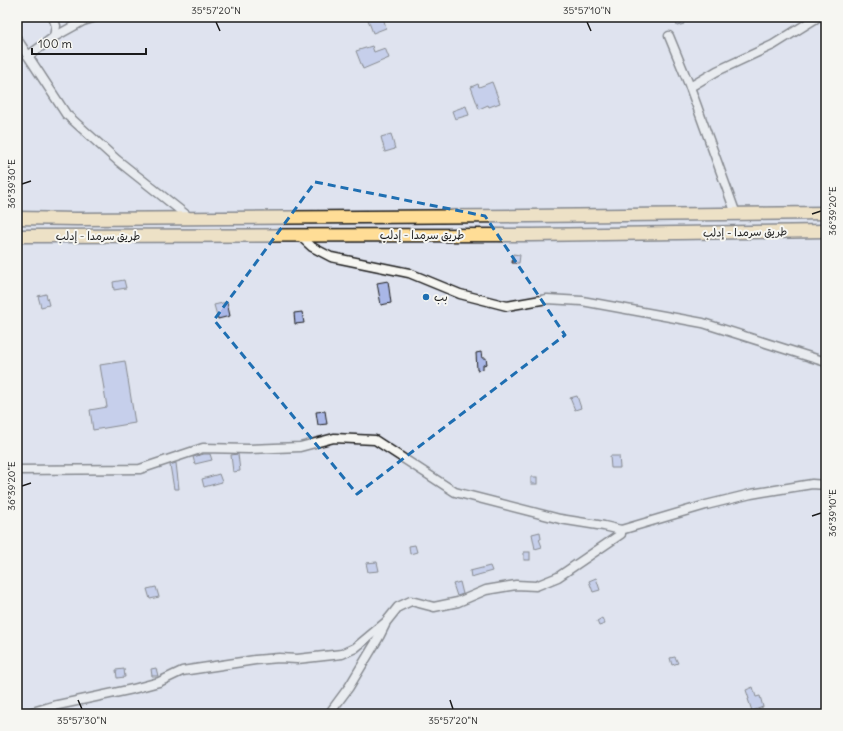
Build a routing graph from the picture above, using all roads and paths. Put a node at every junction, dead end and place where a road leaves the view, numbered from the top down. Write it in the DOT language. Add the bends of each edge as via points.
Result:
graph roads {
  1 [pos="53,17"];
  2 [pos="96,17"];
  3 [pos="818,17"];
  4 [pos="54,36"];
  5 [pos="668,36"];
  6 [pos="17,39"];
  7 [pos="28,56"];
  8 [pos="690,87"];
  9 [pos="826,213"];
  10 [pos="736,214"];
  11 [pos="529,216"];
  12 [pos="17,218"];
  13 [pos="190,218"];
  14 [pos="77,219"];
  15 [pos="826,231"];
  16 [pos="299,235"];
  17 [pos="531,235"];
  18 [pos="17,236"];
  19 [pos="77,236"];
  20 [pos="826,362"];
  21 [pos="17,470"];
  22 [pos="826,485"];
  23 [pos="621,530"];
  24 [pos="386,622"];
  25 [pos="26,714"];
  26 [pos="329,714"];
  1 -- 4 [label="street" via="56,26"];
  2 -- 4 [label="street"];
  3 -- 8 [label="street" via="773,44"];
  4 -- 7 [label="street"];
  5 -- 8 [label="street"];
  6 -- 7 [label="street"];
  7 -- 13 [label="street" via="66,114"];
  8 -- 10 [label="street"];
  9 -- 10 [label="highway, طريق سرمدا - إدلب"];
  10 -- 11 [label="highway, طريق سرمدا - إدلب"];
  11 -- 13 [label="highway, طريق سرمدا - إدلب"];
  11 -- 17 [label="highway"];
  12 -- 14 [label="highway, طريق سرمدا - إدلب"];
  13 -- 14 [label="highway, طريق سرمدا - إدلب"];
  14 -- 19 [label="highway"];
  15 -- 17 [label="highway, طريق سرمدا - إدلب"];
  16 -- 17 [label="highway, طريق سرمدا - إدلب"];
  16 -- 19 [label="highway, طريق سرمدا - إدلب"];
  16 -- 20 [label="street" via="312,248 331,258 409,273 460,294 507,306 547,299 582,300 702,323"];
  18 -- 19 [label="highway, طريق سرمدا - إدلب"];
  21 -- 23 [label="street" via="140,470 204,448 300,447 334,438 375,440 455,492 560,519"];
  22 -- 23 [label="street" via="812,484 751,494"];
  23 -- 24 [label="street" via="621,534 558,577 536,586 516,585 486,590 458,602 434,607 411,601 398,607"];
  24 -- 25 [label="street" via="355,648 342,654 255,660 182,671 159,682"];
  24 -- 26 [label="street" via="349,687"];
}
